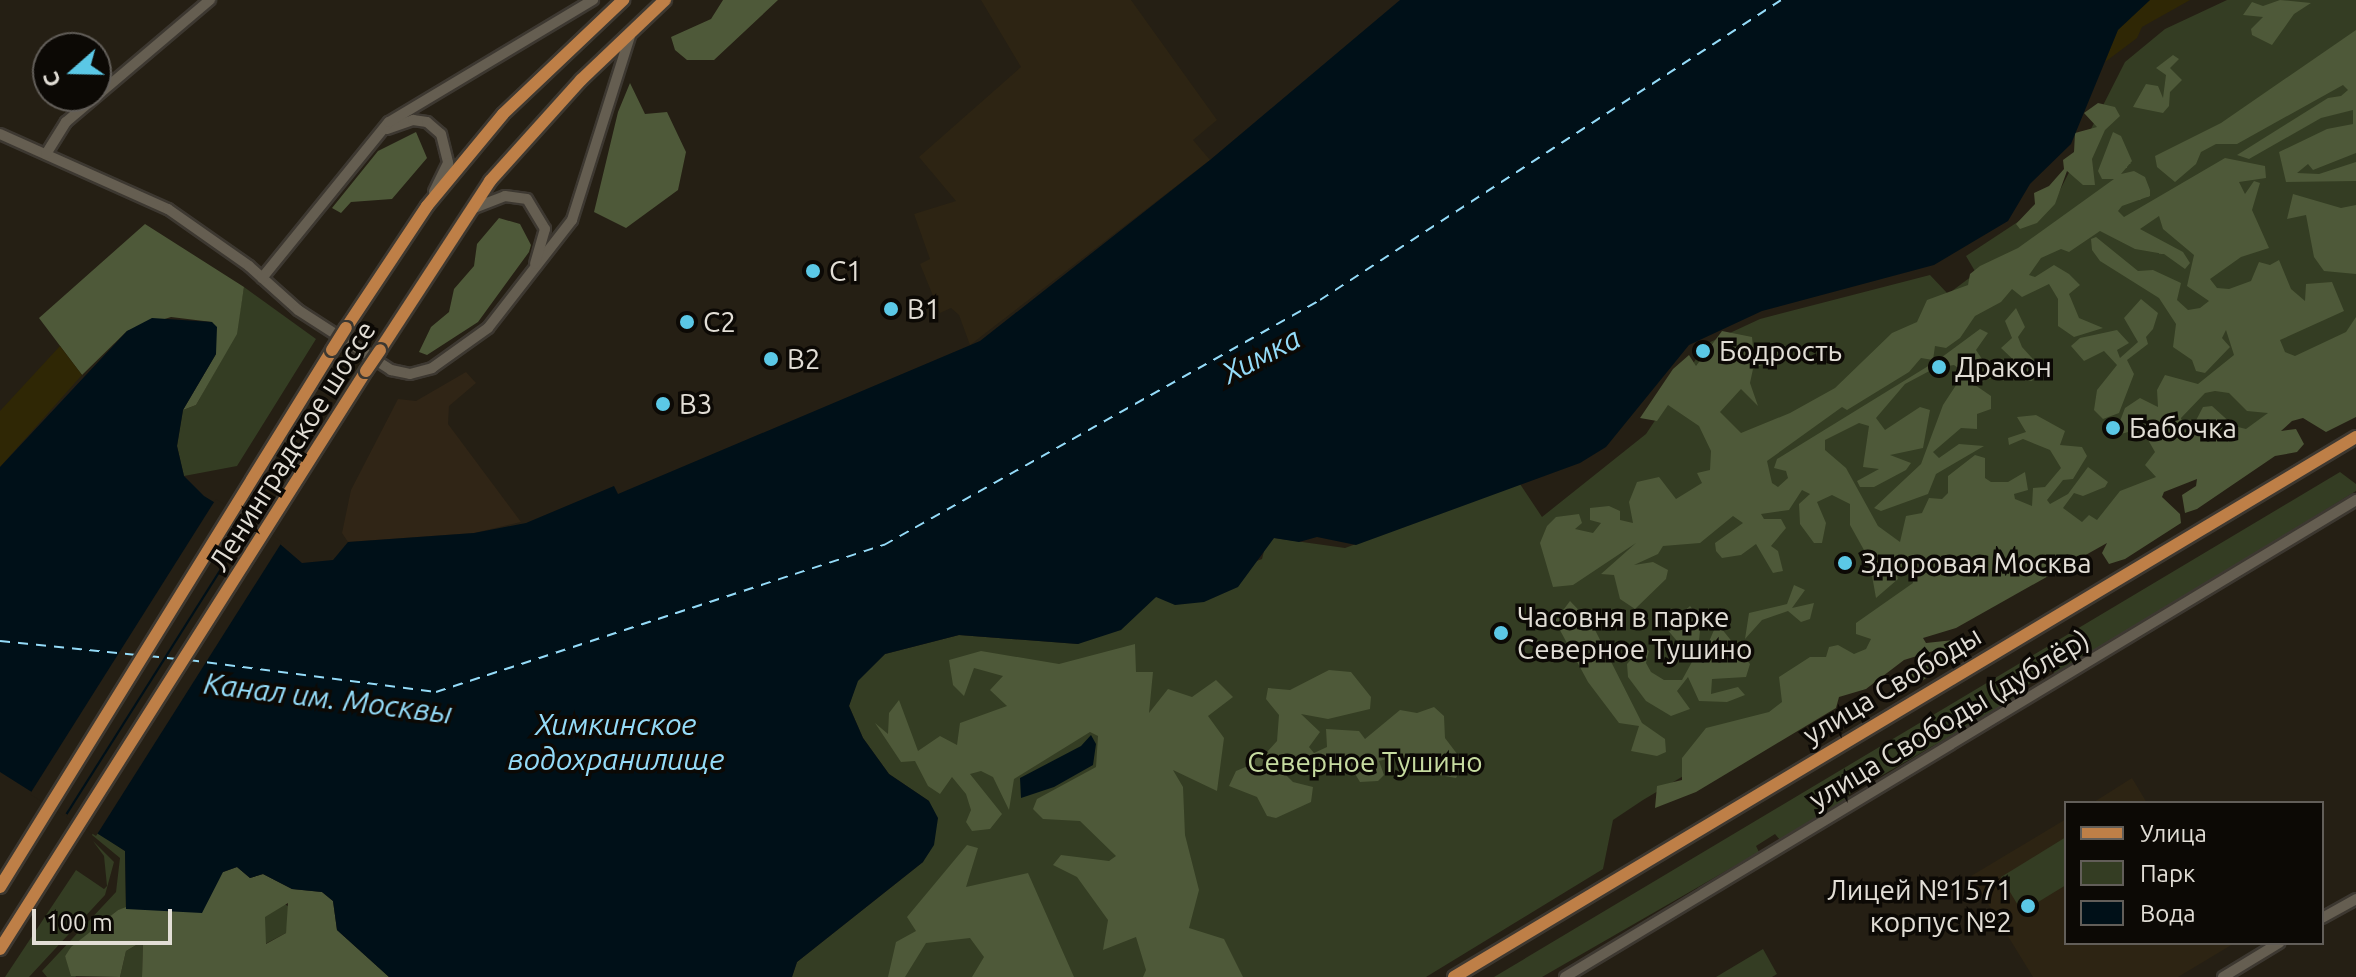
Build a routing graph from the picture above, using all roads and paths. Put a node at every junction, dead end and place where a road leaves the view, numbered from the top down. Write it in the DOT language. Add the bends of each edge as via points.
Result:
graph roads {
  1 [pos="210,0"];
  2 [pos="593,0"];
  3 [pos="623,0"];
  4 [pos="665,0"];
  5 [pos="633,29"];
  6 [pos="0,134"];
  7 [pos="374,135"];
  8 [pos="46,154"];
  9 [pos="427,206"];
  10 [pos="466,215"];
  11 [pos="532,274"];
  12 [pos="262,278"];
  13 [pos="2355,440"];
  14 [pos="2356,500"];
  15 [pos="28,839"];
  16 [pos="0,868"];
  17 [pos="0,887"];
  18 [pos="2356,899"];
  19 [pos="2324,917"];
  20 [pos="2276,945"];
  21 [pos="0,949"];
  22 [pos="1457,976"];
  23 [pos="1565,977"];
  24 [pos="2223,977"];
  1 -- 8 [label="street" via="66,122"];
  2 -- 7 [label="street" via="423,97"];
  3 -- 9 [label="main road, Ленинградское шоссе" via="503,114"];
  4 -- 5 [label="main road, Ленинградское шоссе"];
  5 -- 10 [label="main road, Ленинградское шоссе" via="539,124"];
  5 -- 11 [label="street" via="572,220"];
  6 -- 8 [label="street"];
  7 -- 9 [label="street" via="413,120 427,122 441,134 448,163"];
  7 -- 12 [label="street"];
  8 -- 12 [label="street" via="168,209"];
  9 -- 15 [label="main road, Ленинградское шоссе, bridge"];
  10 -- 11 [label="street" via="490,199 527,199 545,229"];
  10 -- 21 [label="main road, Ленинградское шоссе, bridge"];
  11 -- 12 [label="street" via="488,328 421,373 391,370 322,326"];
  13 -- 22 [label="main road, улица Свободы"];
  14 -- 23 [label="street, улица Свободы (дублёр)"];
  15 -- 16 [label="main road"];
  15 -- 17 [label="main road, Ленинградское шоссе"];
  18 -- 19 [label="street"];
  20 -- 24 [label="street"];
}
